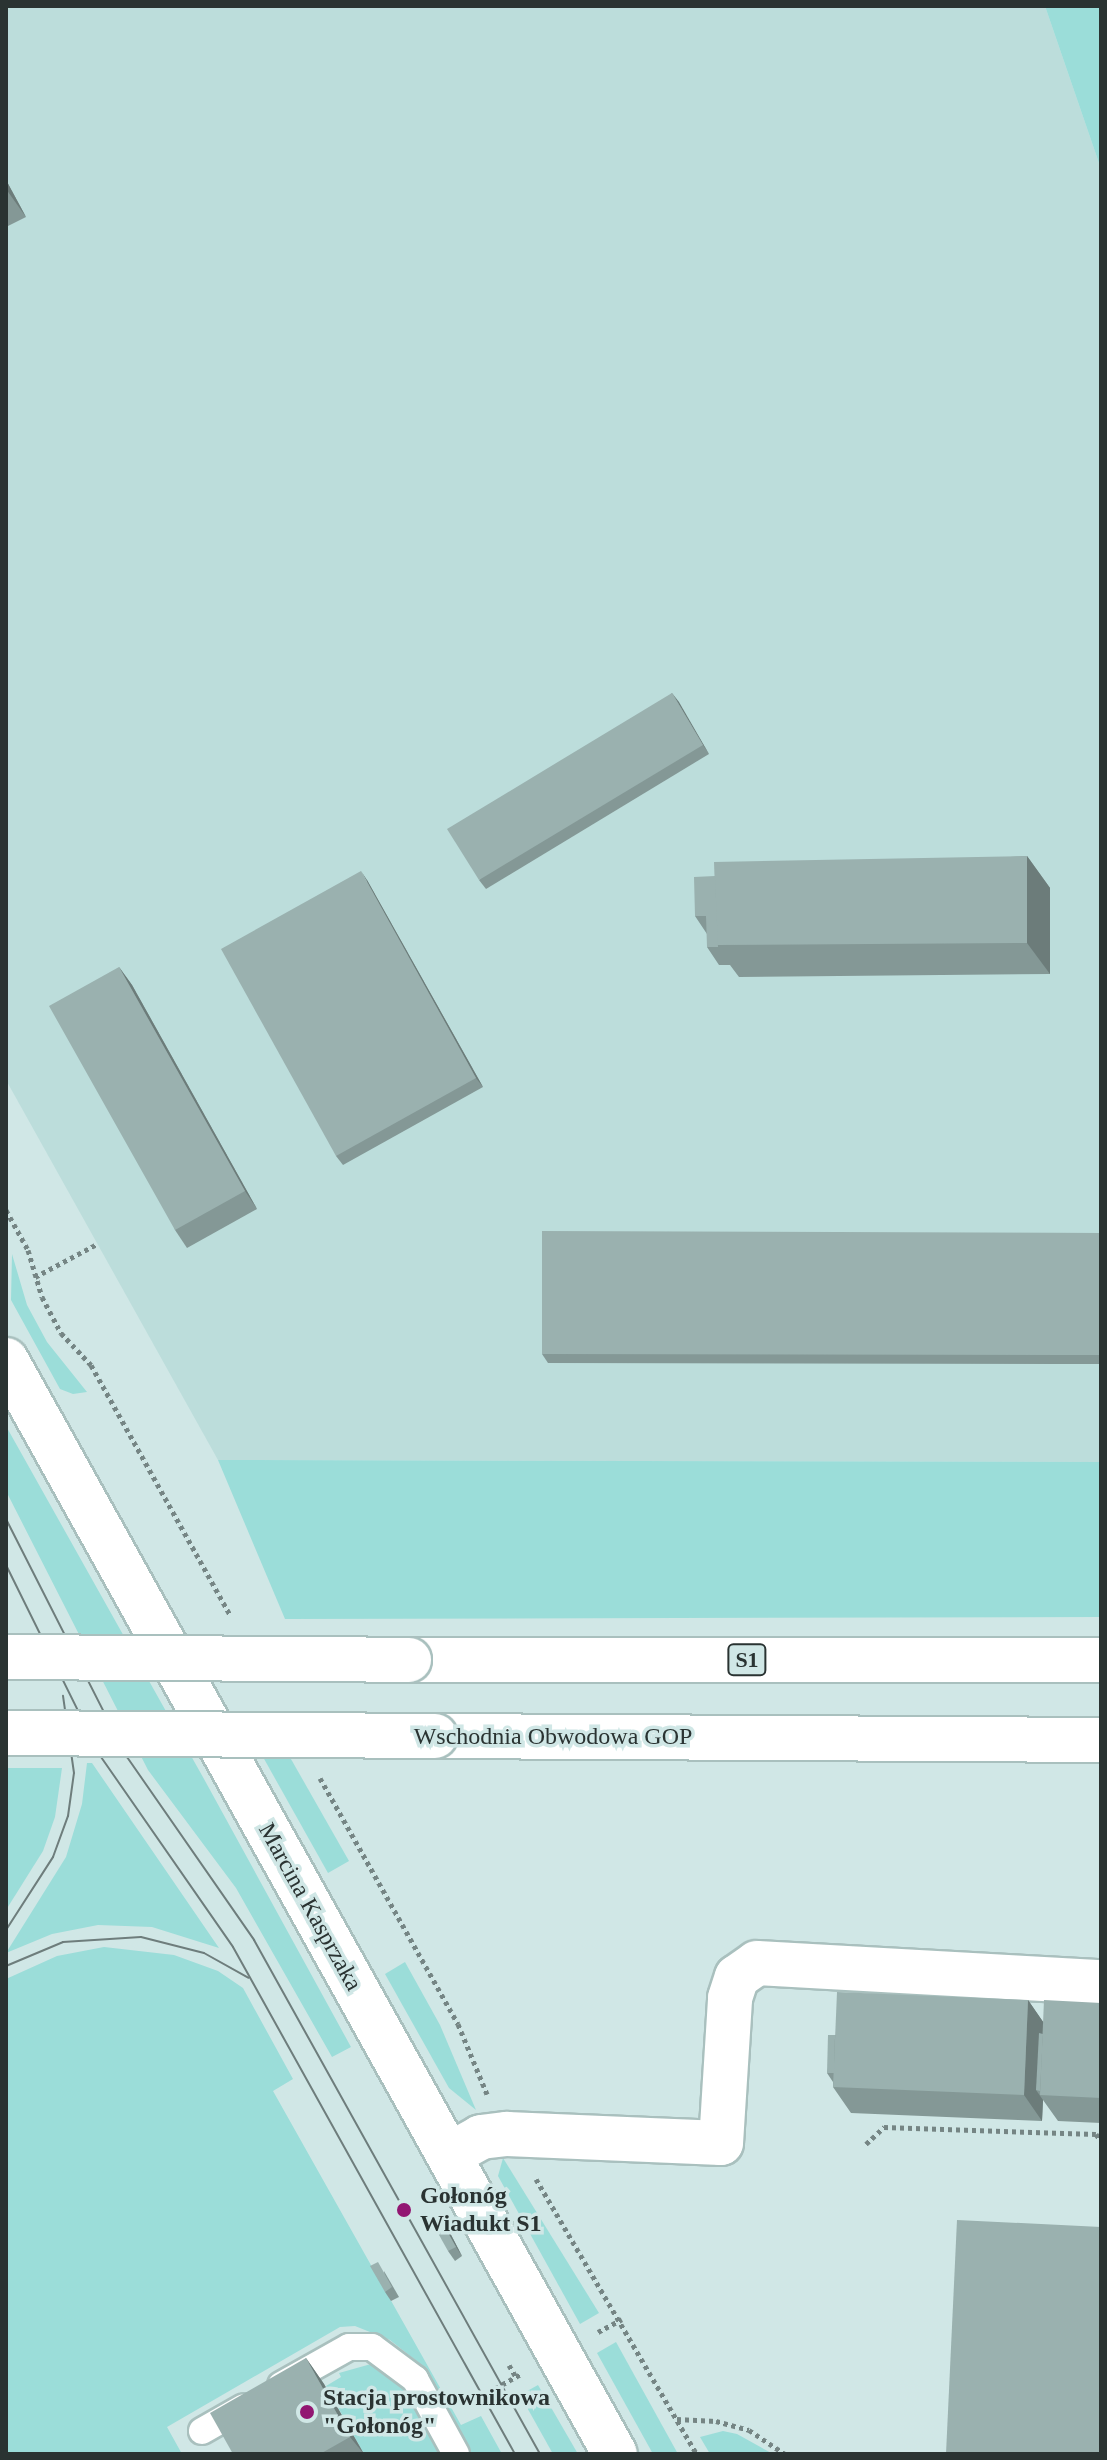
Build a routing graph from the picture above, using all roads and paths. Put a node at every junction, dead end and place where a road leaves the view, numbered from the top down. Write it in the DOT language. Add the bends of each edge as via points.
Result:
graph roads {
  1 [pos="6,1210"];
  2 [pos="97,1244"];
  3 [pos="35,1277"];
  4 [pos="6,1360"];
  5 [pos="234,1623"];
  6 [pos="6,1657"];
  7 [pos="1101,1660"];
  8 [pos="6,1733"];
  9 [pos="1101,1740"];
  10 [pos="315,1768"];
  11 [pos="1101,1982"];
  12 [pos="507,2134"];
  13 [pos="1101,2141"];
  14 [pos="866,2144"];
  15 [pos="449,2155"];
  16 [pos="622,2319"];
  17 [pos="588,2338"];
  18 [pos="509,2365"];
  19 [pos="529,2370"];
  20 [pos="516,2377"];
  21 [pos="458,2392"];
  22 [pos="677,2419"];
  23 [pos="202,2431"];
  24 [pos="456,2454"];
  25 [pos="615,2454"];
  26 [pos="697,2454"];
  27 [pos="785,2454"];
  1 -- 3 [label="path" via="28,1250"];
  2 -- 3 [label="path"];
  3 -- 5 [label="path" via="61,1333 91,1365"];
  4 -- 15 [label="main road, Marcina Kasprzaka"];
  6 -- 7 [label="main road, S1, bridge"];
  8 -- 9 [label="main road, Wschodnia Obwodowa GOP, bridge"];
  10 -- 12 [label="path" via="454,2017"];
  11 -- 12 [label="main road" via="757,1963 737,1977 730,1998 721,2143"];
  12 -- 15 [label="main road" via="481,2137"];
  12 -- 16 [label="path"];
  13 -- 14 [label="path" via="1096,2134 884,2127"];
  15 -- 25 [label="main road, Marcina Kasprzaka"];
  16 -- 17 [label="path"];
  16 -- 22 [label="path"];
  18 -- 20 [label="path"];
  19 -- 20 [label="path"];
  20 -- 21 [label="path" via="465,2405"];
  22 -- 26 [label="path"];
  22 -- 27 [label="path" via="749,2430"];
  23 -- 24 [label="lane" via="359,2345 403,2366"];
}
